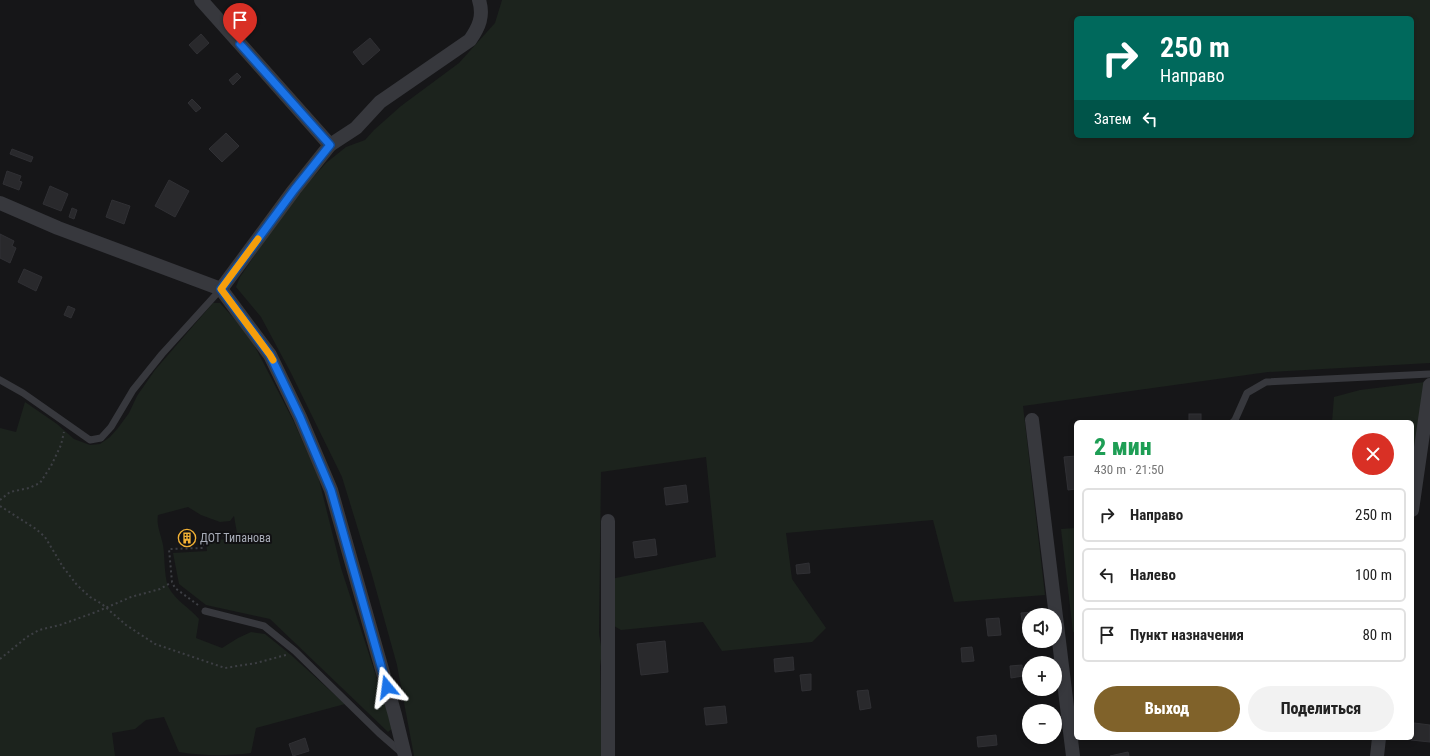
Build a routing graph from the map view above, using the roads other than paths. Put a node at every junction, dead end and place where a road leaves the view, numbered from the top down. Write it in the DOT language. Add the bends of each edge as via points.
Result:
graph roads {
  1 [pos="201,0"];
  2 [pos="479,0"];
  3 [pos="330,145"];
  4 [pos="0,203"];
  5 [pos="221,289"];
  6 [pos="1430,374"];
  7 [pos="0,380"];
  8 [pos="1430,385"];
  9 [pos="1032,420"];
  10 [pos="1235,420"];
  11 [pos="1414,496"];
  12 [pos="608,521"];
  13 [pos="205,611"];
  14 [pos="1379,740"];
  15 [pos="404,755"];
  16 [pos="608,756"];
  17 [pos="1073,756"];
  18 [pos="1377,756"];
  1 -- 3 [label="street"];
  2 -- 3 [label="street" via="482,8 479,27 470,40 380,102 356,128"];
  3 -- 5 [label="street"];
  4 -- 5 [label="street" via="58,228"];
  5 -- 7 [label="lane" via="133,390 111,427 101,438 90,440"];
  5 -- 15 [label="street" via="270,355 331,490"];
  6 -- 10 [label="lane" via="1266,382 1247,393"];
  8 -- 11 [label="street"];
  9 -- 17 [label="street"];
  12 -- 16 [label="street"];
  13 -- 15 [label="lane" via="264,626 295,651"];
  14 -- 18 [label="street"];
}
